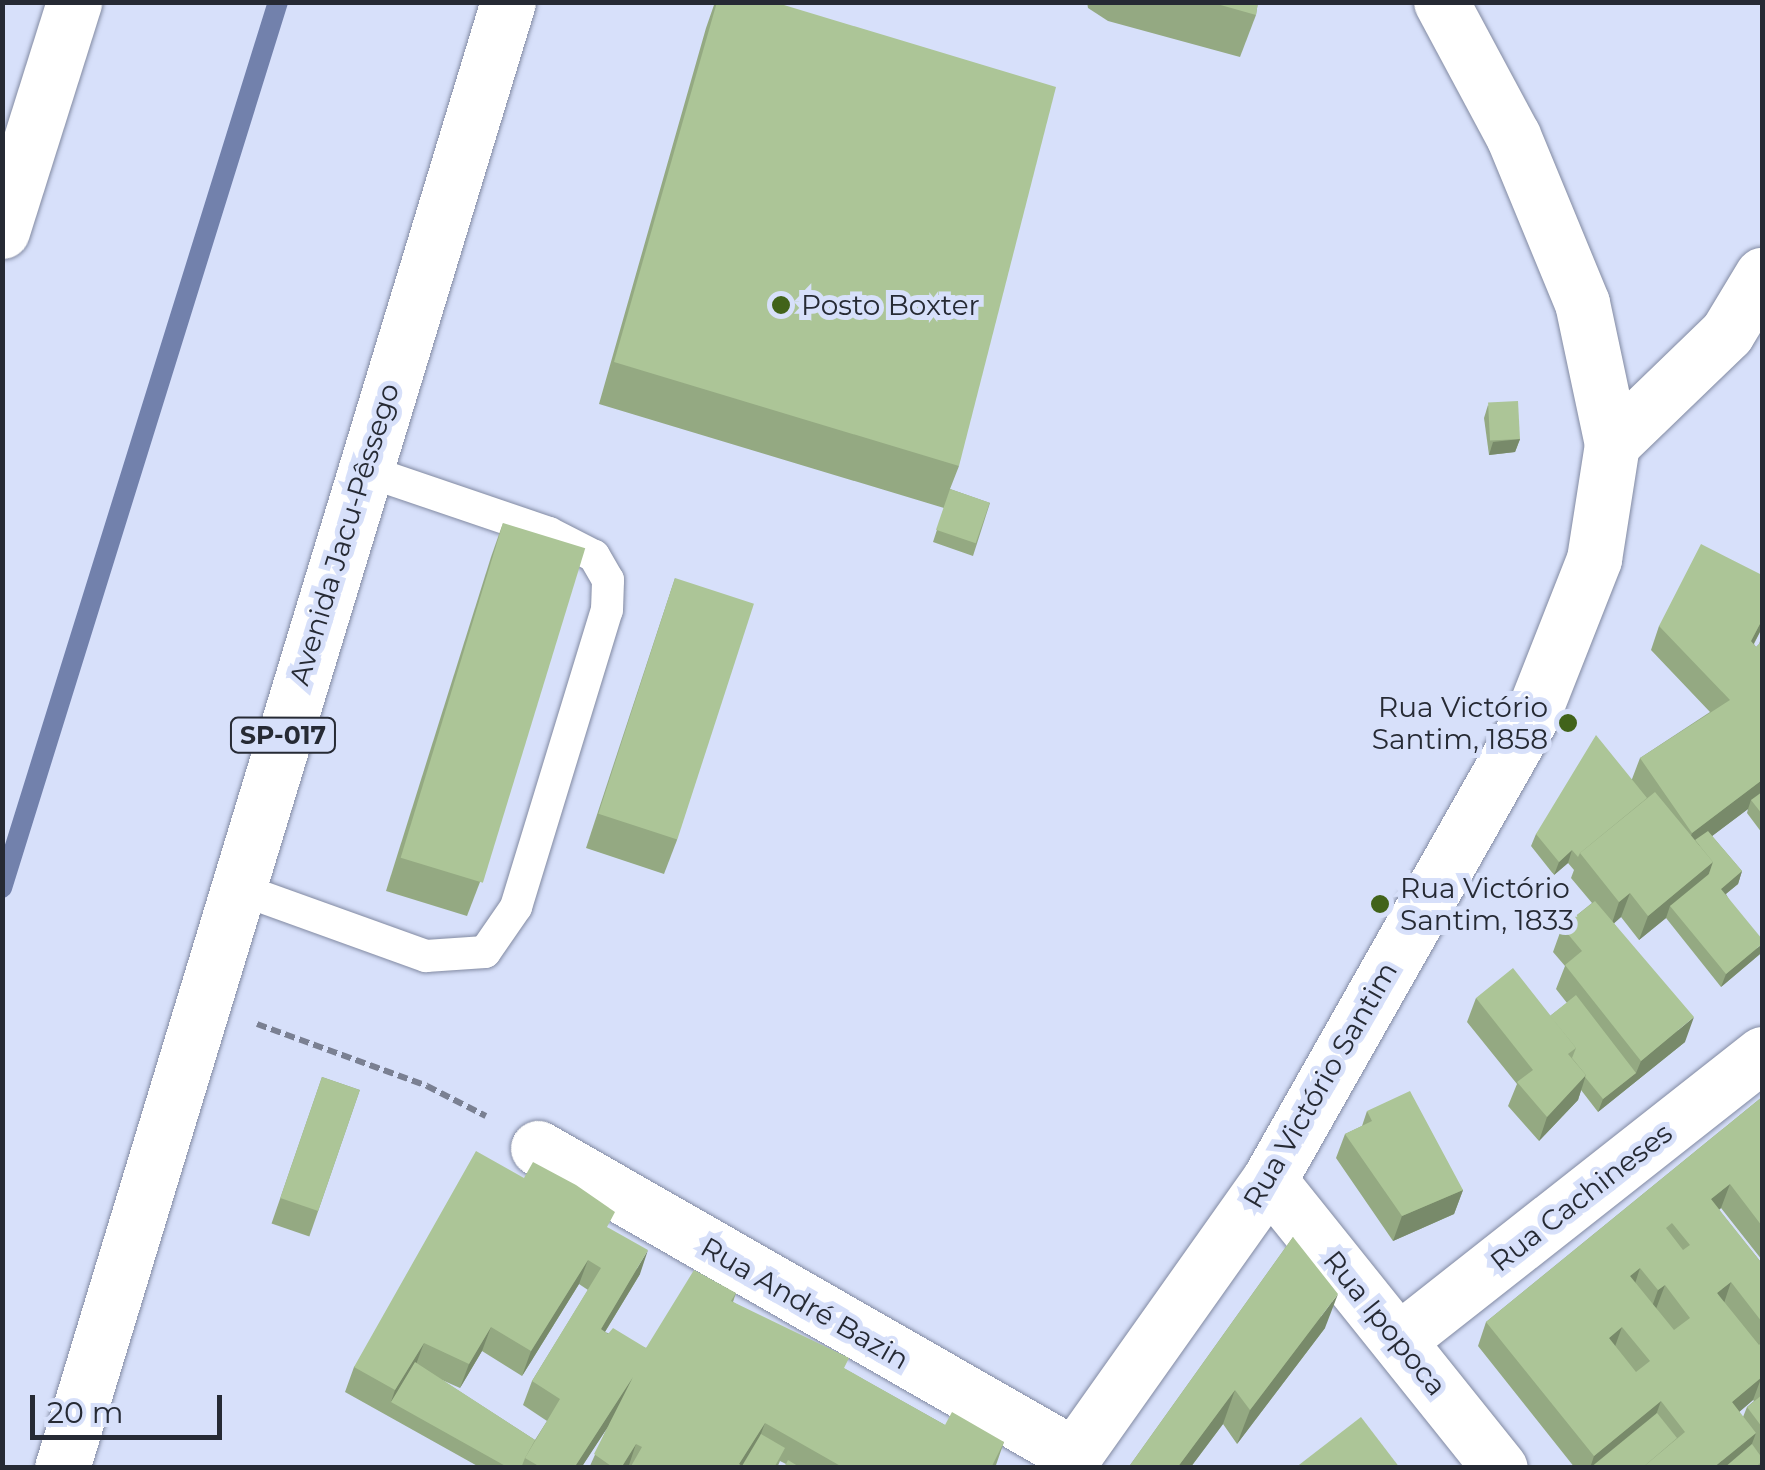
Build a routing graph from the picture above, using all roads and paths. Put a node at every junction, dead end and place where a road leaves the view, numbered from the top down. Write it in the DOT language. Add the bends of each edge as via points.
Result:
graph roads {
  1 [pos="74,2"];
  2 [pos="508,2"];
  3 [pos="1441,2"];
  4 [pos="2,232"];
  5 [pos="1762,274"];
  6 [pos="1745,331"];
  7 [pos="1612,444"];
  8 [pos="364,470"];
  9 [pos="236,888"];
  10 [pos="202,1002"];
  11 [pos="1762,1054"];
  12 [pos="538,1148"];
  13 [pos="1269,1180"];
  14 [pos="1400,1340"];
  15 [pos="1069,1461"];
  16 [pos="62,1468"];
  17 [pos="1500,1468"];
  1 -- 4 [label="main road"];
  2 -- 8 [label="main road, Avenida Jacu-Pêssego / SP-017"];
  3 -- 7 [label="main road" via="1513,136 1582,303"];
  5 -- 6 [label="main road"];
  6 -- 7 [label="main road"];
  7 -- 13 [label="main road, Rua Victório Santim" via="1594,559 1533,714"];
  8 -- 9 [label="main road, Avenida Jacu-Pêssego / SP-017"];
  8 -- 9 [label="lane" via="550,533 594,556 608,580 596,648 516,907 484,952 426,956"];
  9 -- 10 [label="main road, Avenida Jacu-Pêssego / SP-017"];
  10 -- 12 [label="path" via="427,1086"];
  10 -- 16 [label="main road, Avenida Jacu-Pêssego / SP-017"];
  11 -- 14 [label="main road, Rua Cachineses"];
  12 -- 15 [label="main road, Rua André Bazin"];
  13 -- 14 [label="main road, Rua Ipopoca"];
  13 -- 15 [label="main road, Rua Victório Santim"];
  14 -- 17 [label="main road, Rua Ipopoca"];
}
